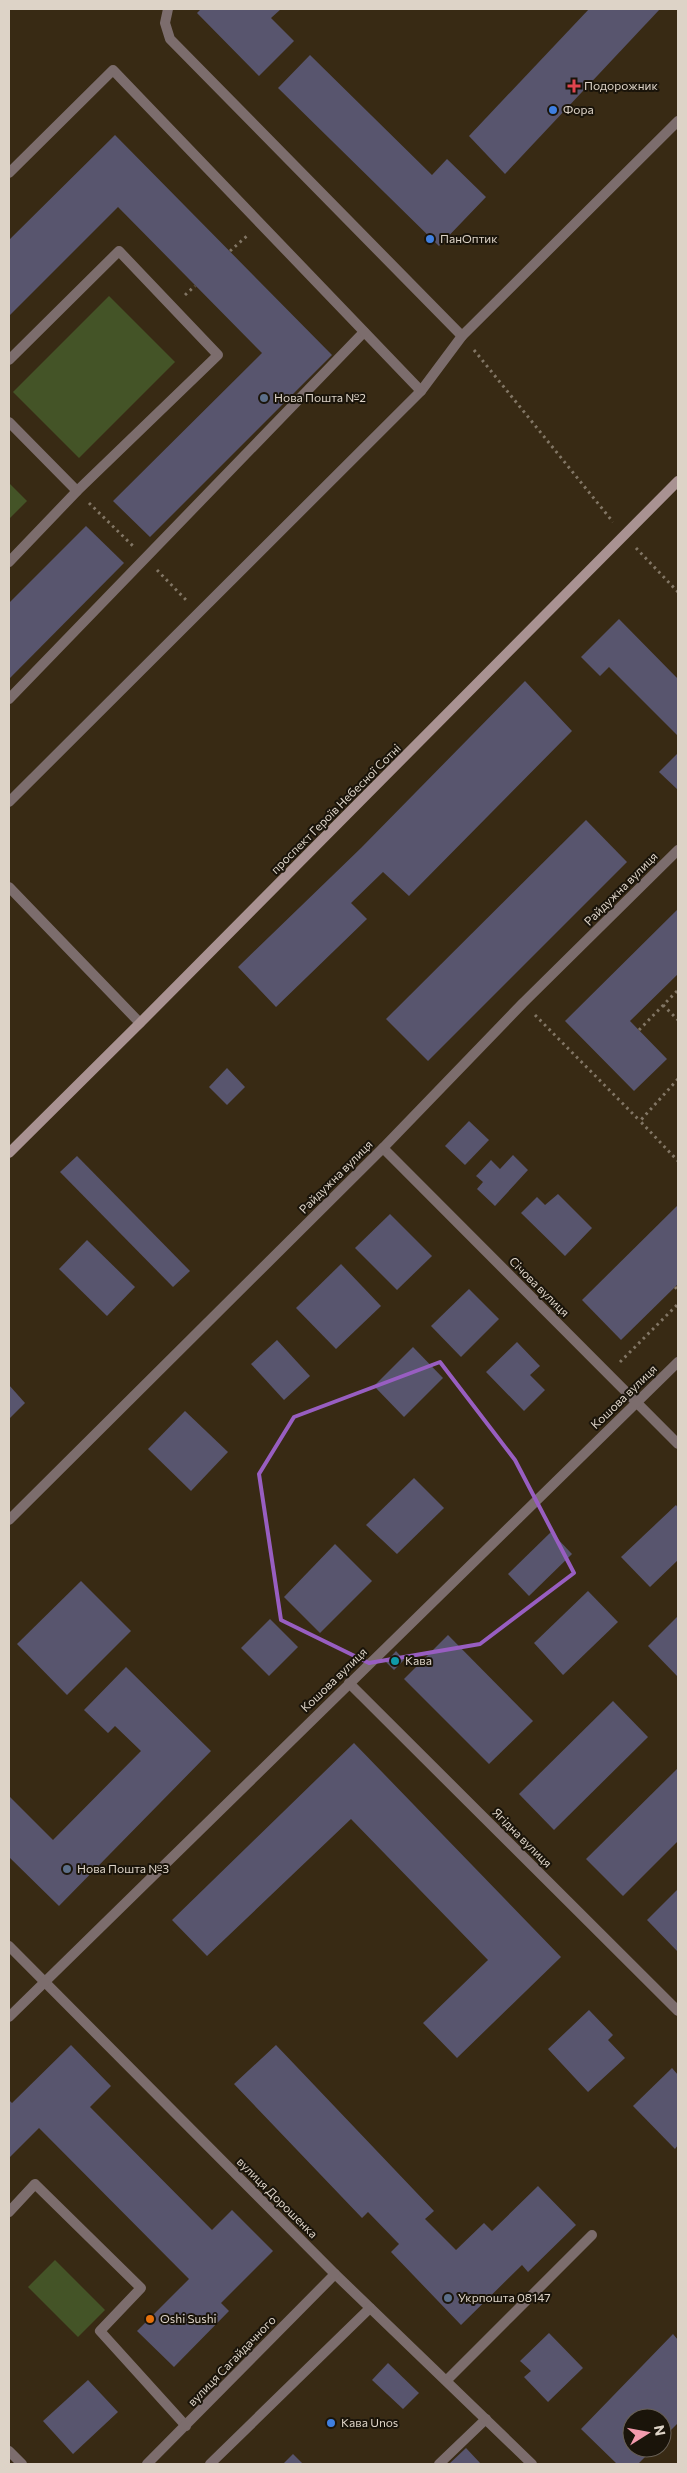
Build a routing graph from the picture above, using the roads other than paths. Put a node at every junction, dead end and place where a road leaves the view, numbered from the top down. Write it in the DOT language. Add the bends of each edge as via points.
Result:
graph roads {
  1 [pos="168,9"];
  2 [pos="678,121"];
  3 [pos="9,174"];
  4 [pos="364,332"];
  5 [pos="462,336"];
  6 [pos="9,360"];
  7 [pos="421,391"];
  8 [pos="9,422"];
  9 [pos="678,481"];
  10 [pos="77,491"];
  11 [pos="9,562"];
  12 [pos="9,699"];
  13 [pos="9,802"];
  14 [pos="678,850"];
  15 [pos="9,887"];
  16 [pos="140,1023"];
  17 [pos="383,1148"];
  18 [pos="9,1152"];
  19 [pos="678,1362"];
  20 [pos="636,1401"];
  21 [pos="678,1444"];
  22 [pos="9,1520"];
  23 [pos="349,1683"];
  24 [pos="9,1946"];
  25 [pos="44,1981"];
  26 [pos="678,2011"];
  27 [pos="9,2017"];
  28 [pos="9,2212"];
  29 [pos="592,2234"];
  30 [pos="335,2274"];
  31 [pos="370,2308"];
  32 [pos="447,2380"];
  33 [pos="486,2419"];
  34 [pos="186,2426"];
  35 [pos="9,2451"];
  36 [pos="22,2464"];
  37 [pos="147,2464"];
  38 [pos="210,2464"];
  39 [pos="439,2464"];
  40 [pos="532,2464"];
  1 -- 5 [label="street" via="165,23 170,39"];
  2 -- 5 [label="street"];
  3 -- 4 [label="street" via="113,70"];
  4 -- 7 [label="street"];
  4 -- 12 [label="street"];
  5 -- 7 [label="street"];
  6 -- 10 [label="street" via="119,252 218,355"];
  7 -- 13 [label="street"];
  8 -- 10 [label="street"];
  9 -- 16 [label="street, проспект Героїв Небесної Сотні"];
  10 -- 11 [label="street"];
  14 -- 17 [label="street, Райдужна вулиця" via="523,1003"];
  15 -- 16 [label="street"];
  16 -- 18 [label="street, проспект Героїв Небесної Сотні"];
  17 -- 20 [label="street, Січова вулиця"];
  17 -- 22 [label="street, Райдужна вулиця"];
  19 -- 20 [label="street, Кошова вулиця"];
  20 -- 21 [label="street, Січова вулиця"];
  20 -- 23 [label="street, Кошова вулиця"];
  23 -- 25 [label="street, Кошова вулиця"];
  23 -- 26 [label="street, Ягідна вулиця"];
  24 -- 25 [label="street, вулиця Дорошенка"];
  25 -- 27 [label="street, Кошова вулиця"];
  25 -- 30 [label="street, вулиця Дорошенка"];
  28 -- 34 [label="street" via="35,2184 141,2288 100,2331"];
  29 -- 32 [label="street"];
  30 -- 31 [label="street, вулиця Дорошенка"];
  30 -- 34 [label="street, вулиця Сагайдачного"];
  31 -- 32 [label="street, вулиця Дорошенка"];
  31 -- 38 [label="street"];
  32 -- 33 [label="street, вулиця Дорошенка"];
  33 -- 39 [label="street"];
  33 -- 40 [label="street, вулиця Дорошенка"];
  34 -- 37 [label="street, вулиця Сагайдачного"];
  35 -- 36 [label="street"];
}
